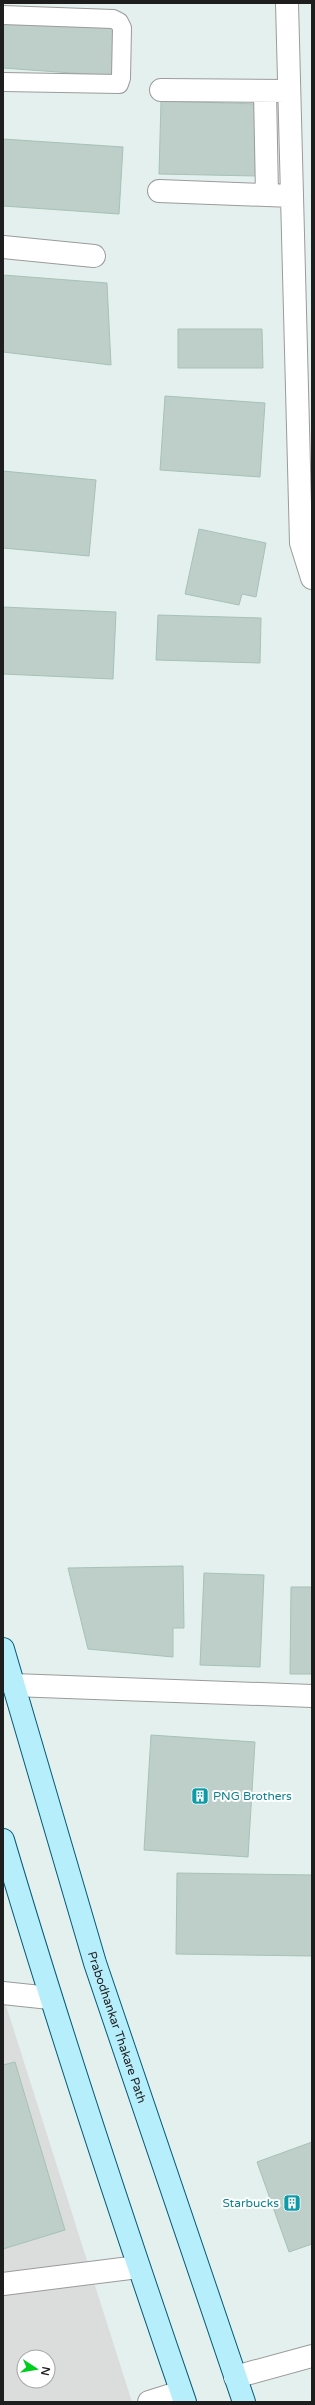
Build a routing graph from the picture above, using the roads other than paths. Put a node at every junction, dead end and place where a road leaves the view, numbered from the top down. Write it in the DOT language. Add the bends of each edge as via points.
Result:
graph roads {
  1 [pos="287,3"];
  2 [pos="3,15"];
  3 [pos="3,82"];
  4 [pos="161,90"];
  5 [pos="265,91"];
  6 [pos="289,91"];
  7 [pos="158,191"];
  8 [pos="267,195"];
  9 [pos="292,196"];
  10 [pos="3,247"];
  11 [pos="94,256"];
  12 [pos="312,578"];
  13 [pos="3,1649"];
  14 [pos="14,1685"];
  15 [pos="312,1696"];
  16 [pos="3,1840"];
  17 [pos="3,1993"];
  18 [pos="50,1998"];
  19 [pos="138,2267"];
  20 [pos="3,2284"];
  21 [pos="312,2356"];
  22 [pos="236,2377"];
  23 [pos="183,2397"];
  24 [pos="149,2402"];
  25 [pos="244,2402"];
  1 -- 6 [label="street"];
  2 -- 3 [label="lane" via="113,19 119,22 122,28 119,84"];
  4 -- 5 [label="street"];
  5 -- 6 [label="street"];
  5 -- 8 [label="street"];
  6 -- 9 [label="street"];
  7 -- 8 [label="street"];
  8 -- 9 [label="street"];
  9 -- 12 [label="street" via="301,543"];
  10 -- 11 [label="street"];
  13 -- 14 [label="main road, Prabodhankar Thakare Path"];
  14 -- 15 [label="street"];
  14 -- 22 [label="main road, Prabodhankar Thakare Path" via="96,1963"];
  16 -- 18 [label="main road"];
  17 -- 18 [label="street"];
  18 -- 19 [label="main road"];
  19 -- 20 [label="street"];
  19 -- 23 [label="main road"];
  21 -- 22 [label="street"];
  22 -- 25 [label="main road, Prabodhankar Thakare Path"];
  23 -- 24 [label="street"];
}
